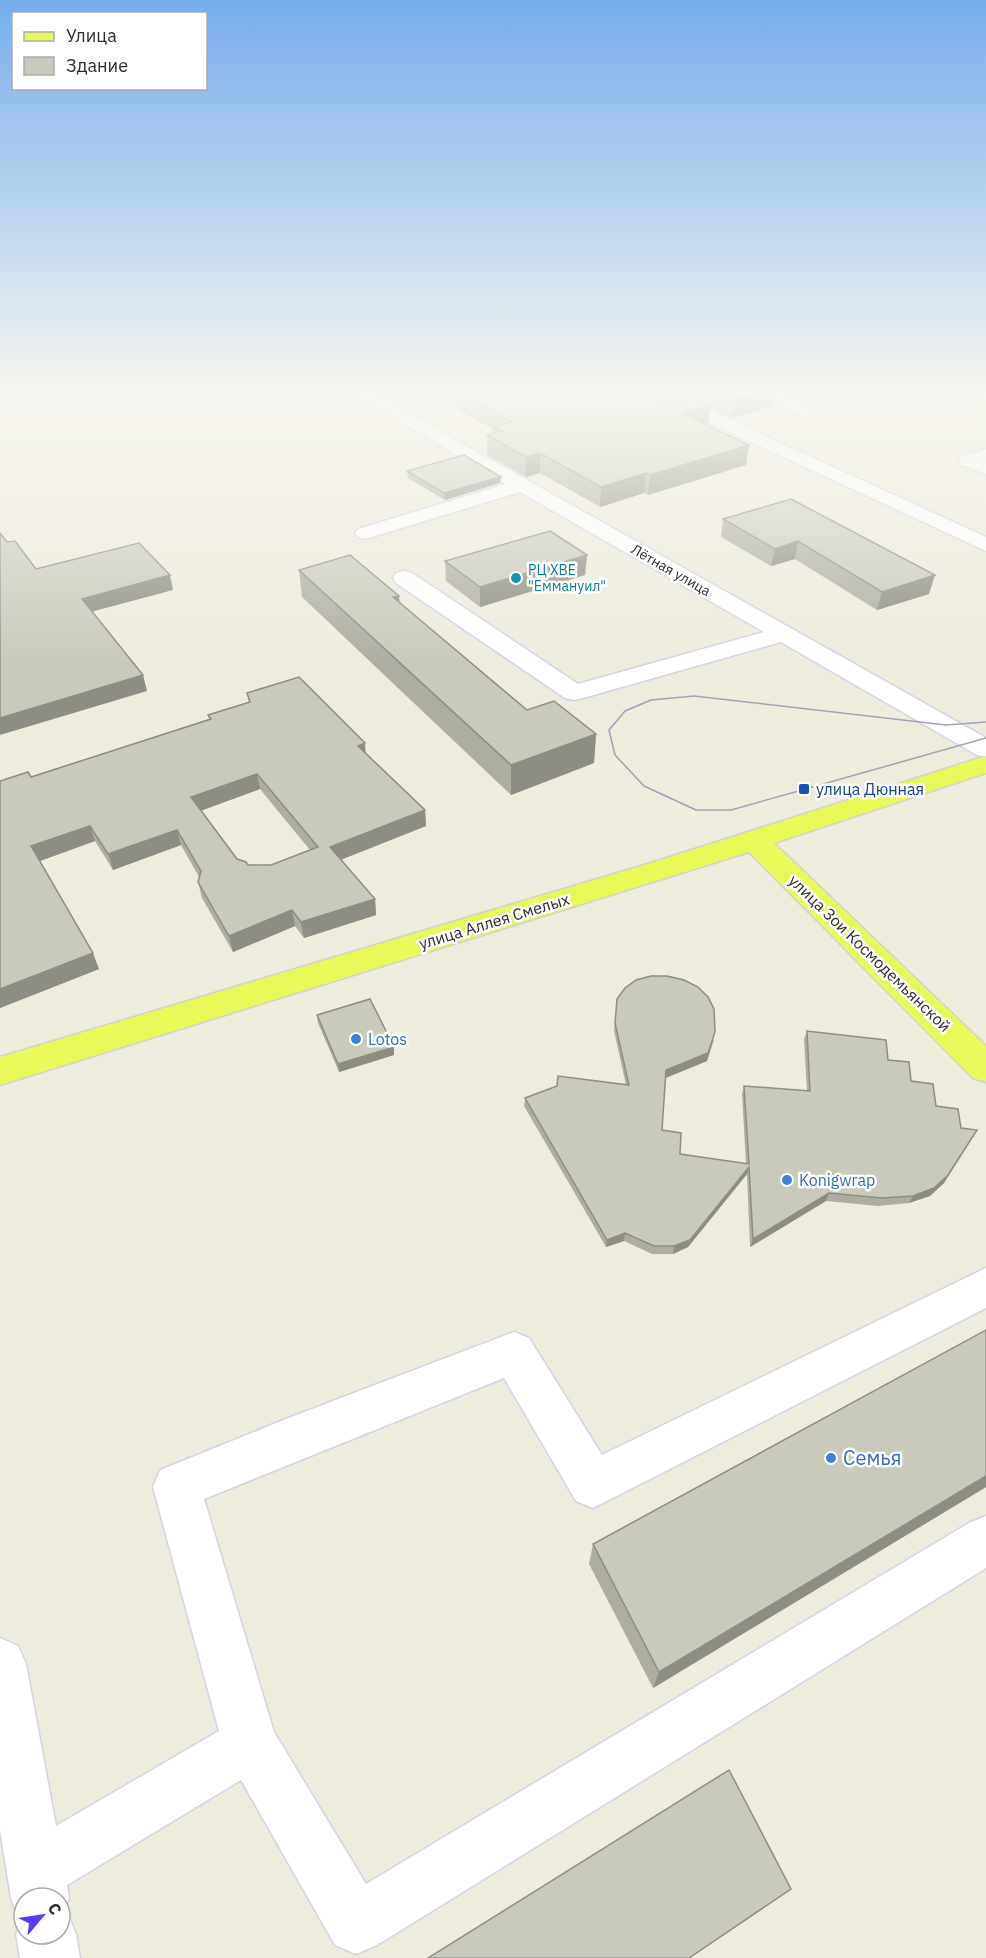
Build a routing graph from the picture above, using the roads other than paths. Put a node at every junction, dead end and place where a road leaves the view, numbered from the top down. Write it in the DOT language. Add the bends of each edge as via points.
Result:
graph roads {
  1 [pos="516,481"];
  2 [pos="851,481"];
  3 [pos="522,485"];
  4 [pos="365,533"];
  5 [pos="985,543"];
  6 [pos="404,578"];
  7 [pos="782,634"];
  8 [pos="986,749"];
  9 [pos="986,764"];
  10 [pos="753,839"];
  11 [pos="986,1068"];
  12 [pos="0,1071"];
  13 [pos="986,1287"];
  14 [pos="986,1540"];
  15 [pos="0,1664"];
  16 [pos="250,1744"];
  17 [pos="38,1885"];
  1 -- 3 [label="street, Лётная улица"];
  2 -- 5 [label="street"];
  3 -- 4 [label="street"];
  3 -- 7 [label="street, Лётная улица"];
  6 -- 7 [label="street" via="574,693"];
  7 -- 8 [label="street, Лётная улица"];
  9 -- 10 [label="main road, улица Аллея Смелых"];
  10 -- 11 [label="main road, улица Зои Космодемьянской"];
  10 -- 12 [label="main road, улица Аллея Смелых"];
  13 -- 16 [label="street" via="593,1484 514,1353 177,1486"];
  14 -- 16 [label="street" via="356,1924"];
  15 -- 17 [label="street"];
  16 -- 17 [label="street"];
}
